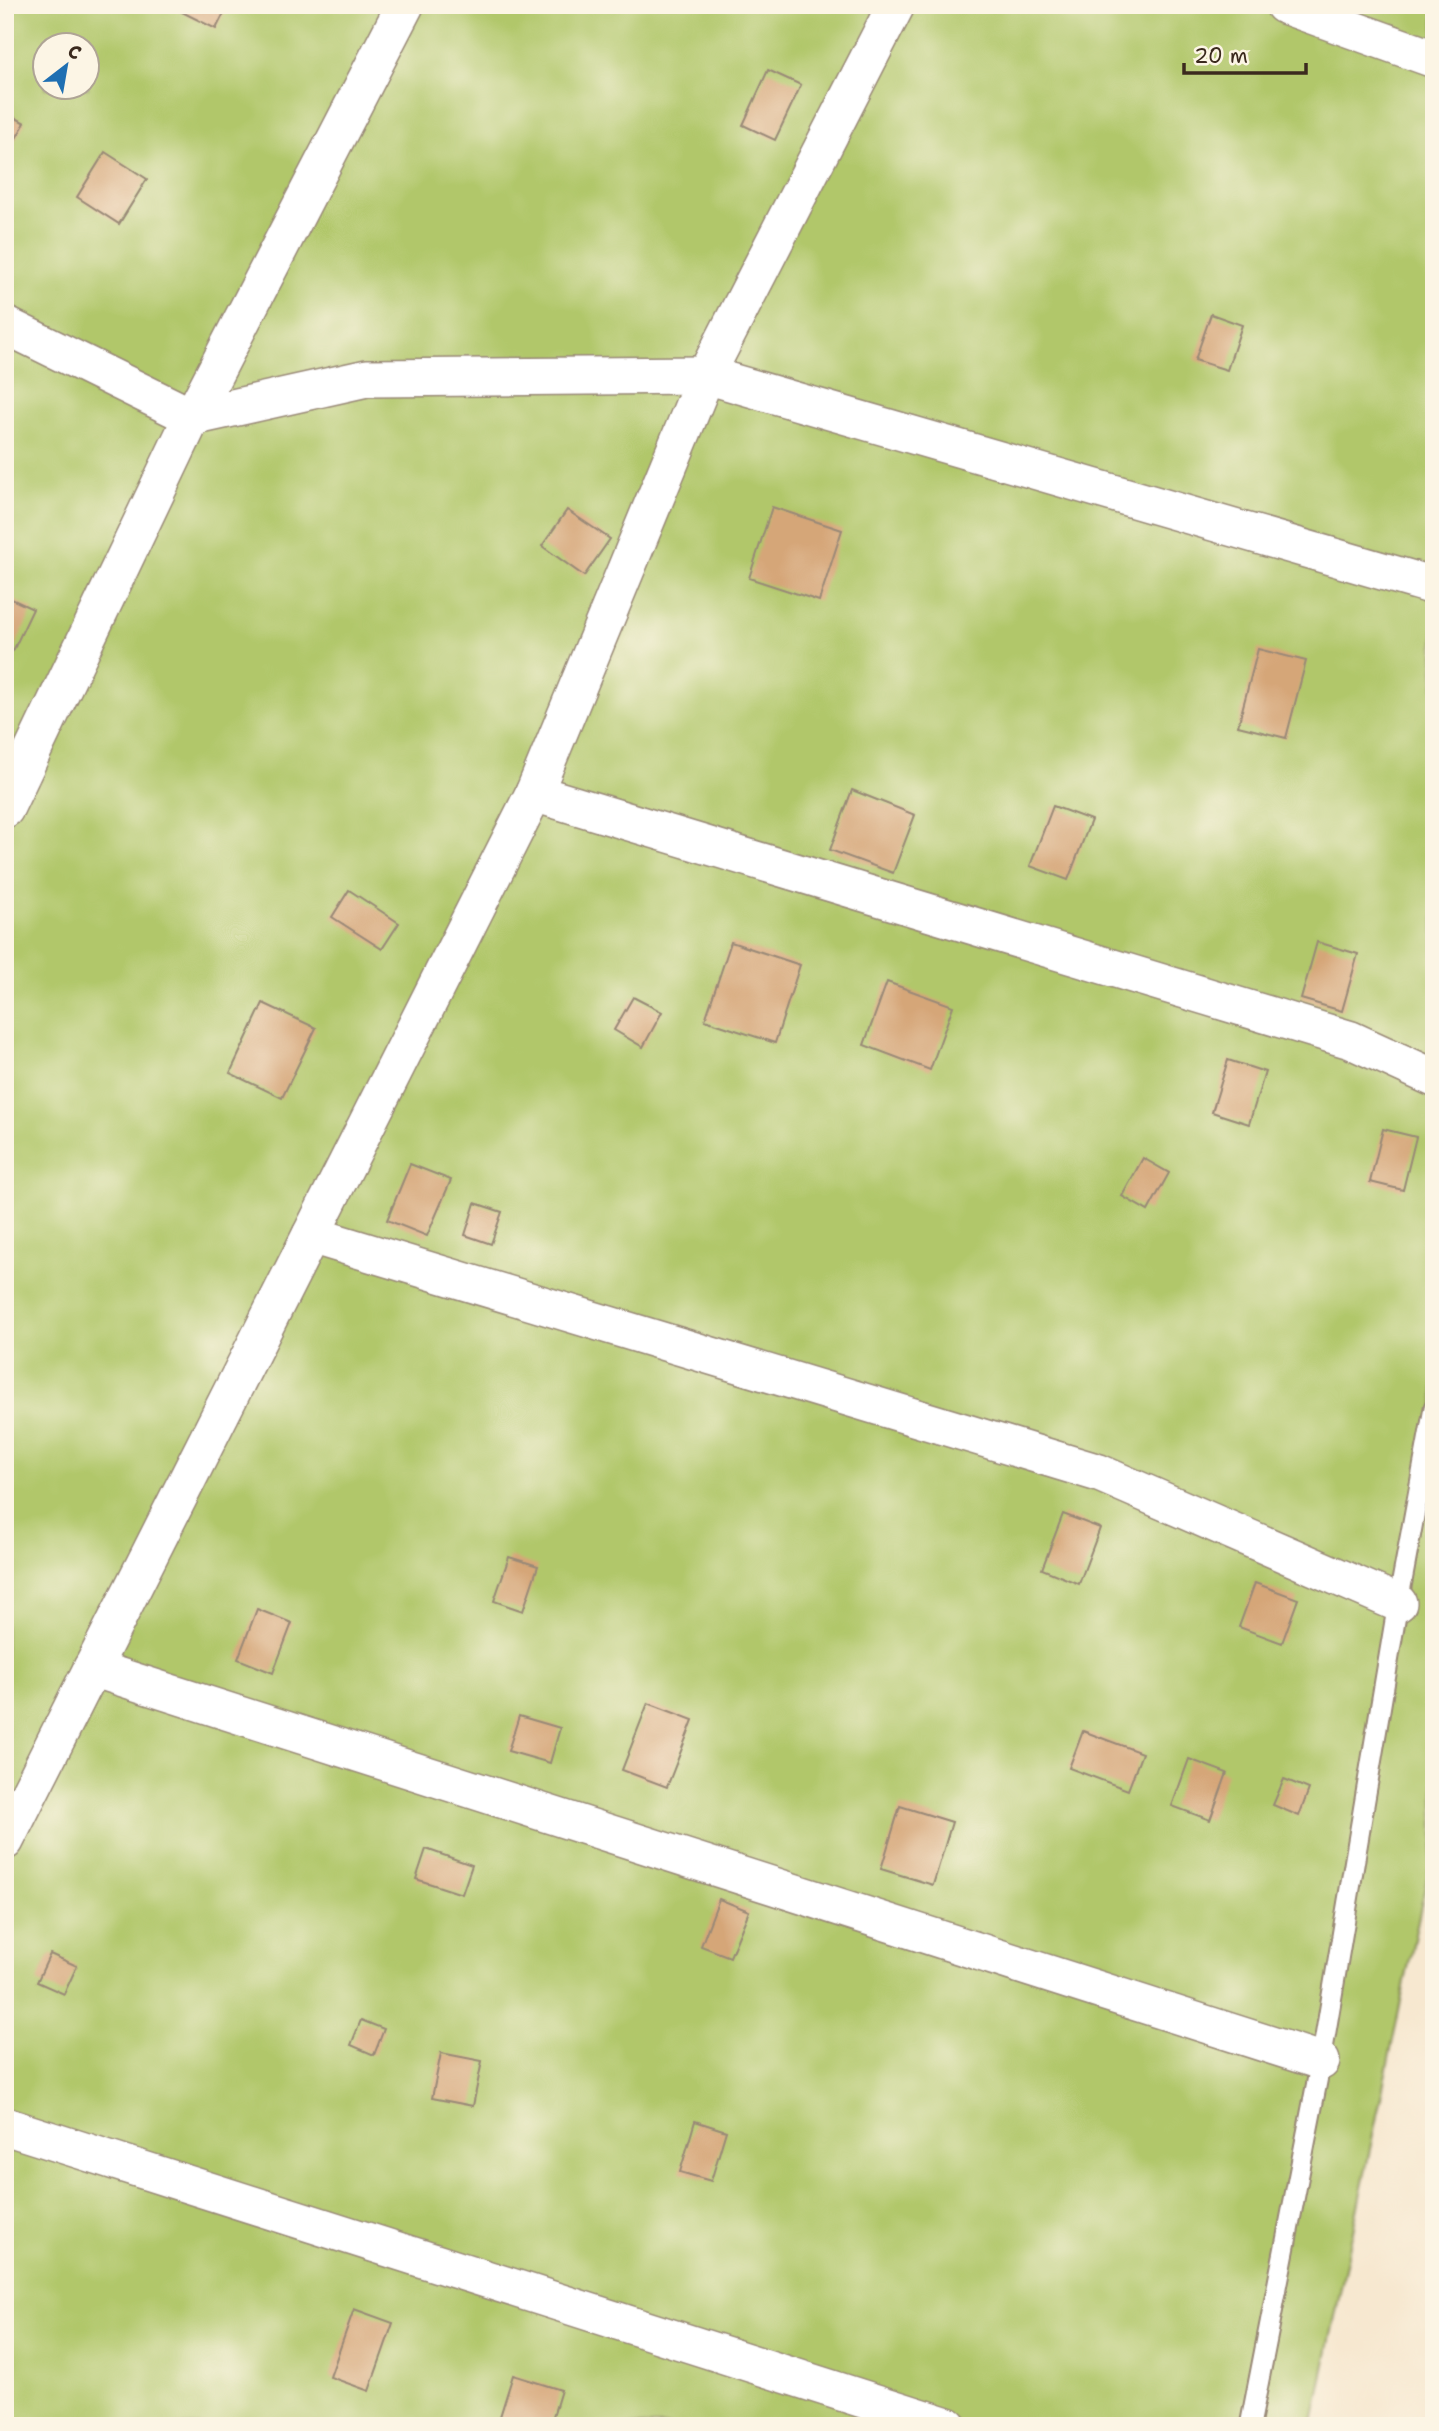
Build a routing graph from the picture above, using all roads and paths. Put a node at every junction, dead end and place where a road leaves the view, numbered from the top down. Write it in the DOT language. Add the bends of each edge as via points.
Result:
graph roads {
  1 [pos="405,5"];
  2 [pos="896,5"];
  3 [pos="1284,5"];
  4 [pos="1434,59"];
  5 [pos="5,325"];
  6 [pos="706,375"];
  7 [pos="192,417"];
  8 [pos="1434,586"];
  9 [pos="534,793"];
  10 [pos="5,808"];
  11 [pos="1434,1079"];
  12 [pos="311,1235"];
  13 [pos="1434,1408"];
  14 [pos="1398,1603"];
  15 [pos="92,1668"];
  16 [pos="5,1841"];
  17 [pos="1321,2061"];
  18 [pos="5,2126"];
  19 [pos="948,2426"];
  20 [pos="1250,2426"];
  1 -- 7 [label="street"];
  2 -- 6 [label="street"];
  3 -- 4 [label="street"];
  5 -- 7 [label="street"];
  6 -- 7 [label="street" via="366,378"];
  6 -- 8 [label="street"];
  6 -- 9 [label="street"];
  7 -- 10 [label="street"];
  9 -- 11 [label="street" via="1351,1040"];
  9 -- 12 [label="street"];
  12 -- 14 [label="street" via="1099,1472"];
  12 -- 15 [label="street"];
  13 -- 14 [label="lane"];
  14 -- 17 [label="lane"];
  15 -- 16 [label="street"];
  15 -- 17 [label="street"];
  17 -- 20 [label="lane"];
  18 -- 19 [label="street"];
}
